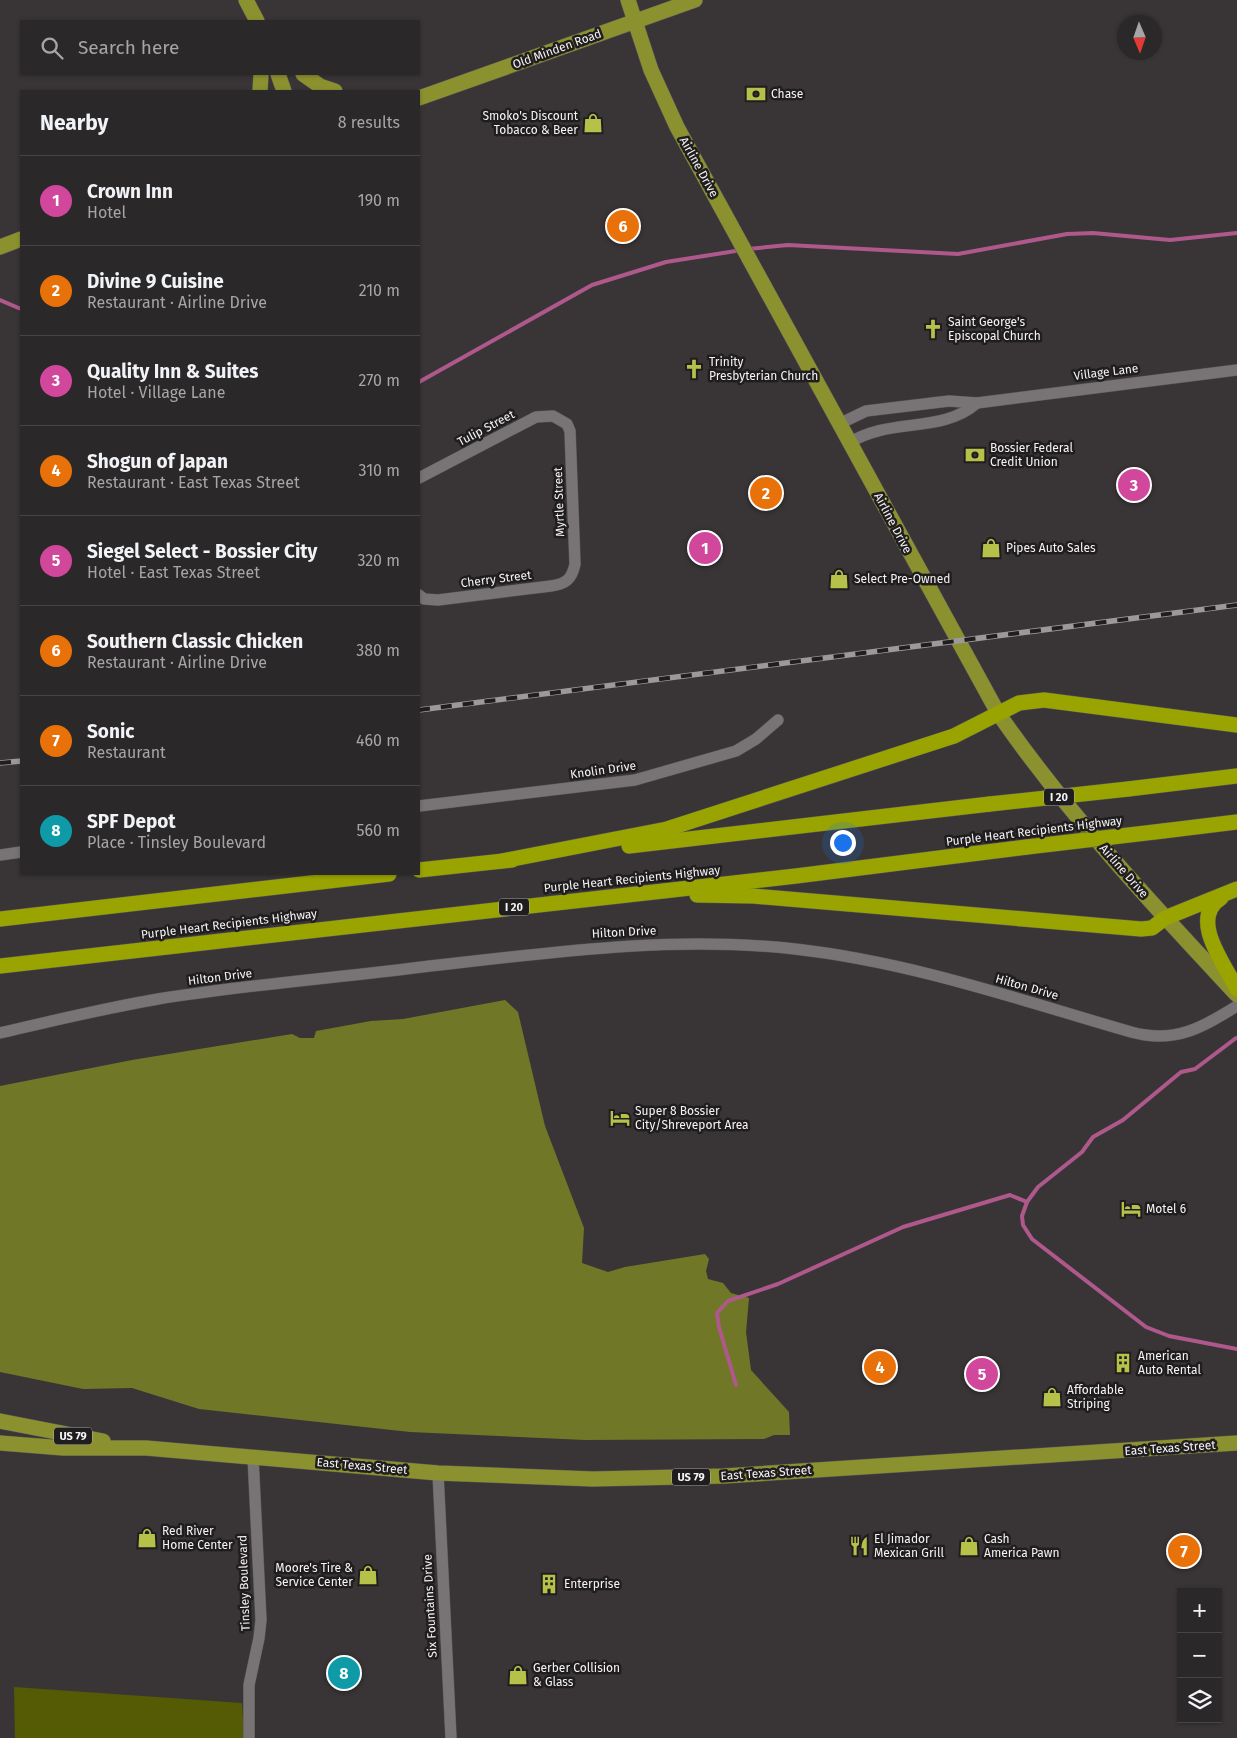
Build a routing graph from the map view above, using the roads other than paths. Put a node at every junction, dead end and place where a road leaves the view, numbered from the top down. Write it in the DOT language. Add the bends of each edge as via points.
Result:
graph roads {
  1 [pos="246,0"];
  2 [pos="628,0"];
  3 [pos="695,0"];
  4 [pos="256,20"];
  5 [pos="635,21"];
  6 [pos="261,75"];
  7 [pos="278,75"];
  8 [pos="304,75"];
  9 [pos="260,90"];
  10 [pos="284,90"];
  11 [pos="333,90"];
  12 [pos="420,98"];
  13 [pos="20,239"];
  14 [pos="0,247"];
  15 [pos="1237,370"];
  16 [pos="977,402"];
  17 [pos="567,424"];
  18 [pos="839,424"];
  19 [pos="849,443"];
  20 [pos="420,477"];
  21 [pos="570,579"];
  22 [pos="421,597"];
  23 [pos="998,713"];
  24 [pos="778,720"];
  25 [pos="1237,725"];
  26 [pos="1237,776"];
  27 [pos="420,806"];
  28 [pos="1237,822"];
  29 [pos="20,852"];
  30 [pos="0,855"];
  31 [pos="502,861"];
  32 [pos="420,870"];
  33 [pos="380,875"];
  34 [pos="1237,889"];
  35 [pos="608,897"];
  36 [pos="0,918"];
  37 [pos="1165,918"];
  38 [pos="0,966"];
  39 [pos="1237,989"];
  40 [pos="1237,995"];
  41 [pos="1237,1006"];
  42 [pos="0,1033"];
  43 [pos="0,1413"];
  44 [pos="0,1421"];
  45 [pos="80,1437"];
  46 [pos="0,1443"];
  47 [pos="1237,1443"];
  48 [pos="146,1448"];
  49 [pos="253,1456"];
  50 [pos="438,1473"];
  51 [pos="250,1738"];
  52 [pos="451,1738"];
  1 -- 4 [label="main road"];
  2 -- 5 [label="main road, Airline Drive"];
  3 -- 5 [label="main road, Old Minden Road"];
  5 -- 12 [label="main road, Old Minden Road"];
  5 -- 18 [label="main road, Airline Drive" via="677,127"];
  6 -- 9 [label="main road"];
  7 -- 10 [label="main road"];
  8 -- 11 [label="main road"];
  13 -- 14 [label="main road"];
  15 -- 16 [label="street, Village Lane"];
  16 -- 18 [label="street, Village Lane" via="958,400 866,411"];
  16 -- 19 [label="street, Village Lane" via="951,419 876,430"];
  17 -- 20 [label="street, Tulip Street" via="553,416 536,417"];
  17 -- 21 [label="street, Myrtle Street" via="575,564"];
  18 -- 19 [label="main road, Airline Drive"];
  19 -- 23 [label="main road, Airline Drive"];
  21 -- 22 [label="street, Cherry Street" via="552,586 438,600"];
  23 -- 25 [label="highway" via="1037,699"];
  23 -- 31 [label="highway" via="954,736 667,829"];
  23 -- 37 [label="main road, Airline Drive" via="1051,786"];
  24 -- 27 [label="street, Knolin Drive" via="736,751 635,780"];
  26 -- 31 [label="highway, I 20, bridge"];
  28 -- 35 [label="highway, Purple Heart Recipients Highway / I 20, bridge"];
  29 -- 30 [label="street"];
  31 -- 32 [label="highway, I 20"];
  33 -- 36 [label="highway"];
  34 -- 37 [label="highway"];
  34 -- 39 [label="highway" via="1213,903 1207,927"];
  35 -- 37 [label="highway" via="753,896 1141,929 1152,928"];
  35 -- 38 [label="highway, Purple Heart Recipients Highway / I 20"];
  37 -- 40 [label="main road, Airline Drive"];
  41 -- 42 [label="street, Hilton Drive" via="1184,1034 1148,1035 874,961 760,946 677,943 580,949 187,994 98,1010"];
  43 -- 45 [label="main road"];
  44 -- 45 [label="main road, East Texas Street / US 79"];
  45 -- 48 [label="main road, East Texas Street / US 79"];
  46 -- 48 [label="main road, East Texas Street / US 79" via="63,1448"];
  47 -- 50 [label="main road, East Texas Street / US 79" via="651,1478 557,1479"];
  48 -- 49 [label="main road, East Texas Street / US 79"];
  49 -- 50 [label="main road, East Texas Street / US 79"];
  49 -- 51 [label="street, Tinsley Boulevard" via="261,1620 249,1686"];
  50 -- 52 [label="street, Six Fountains Drive"];
}
